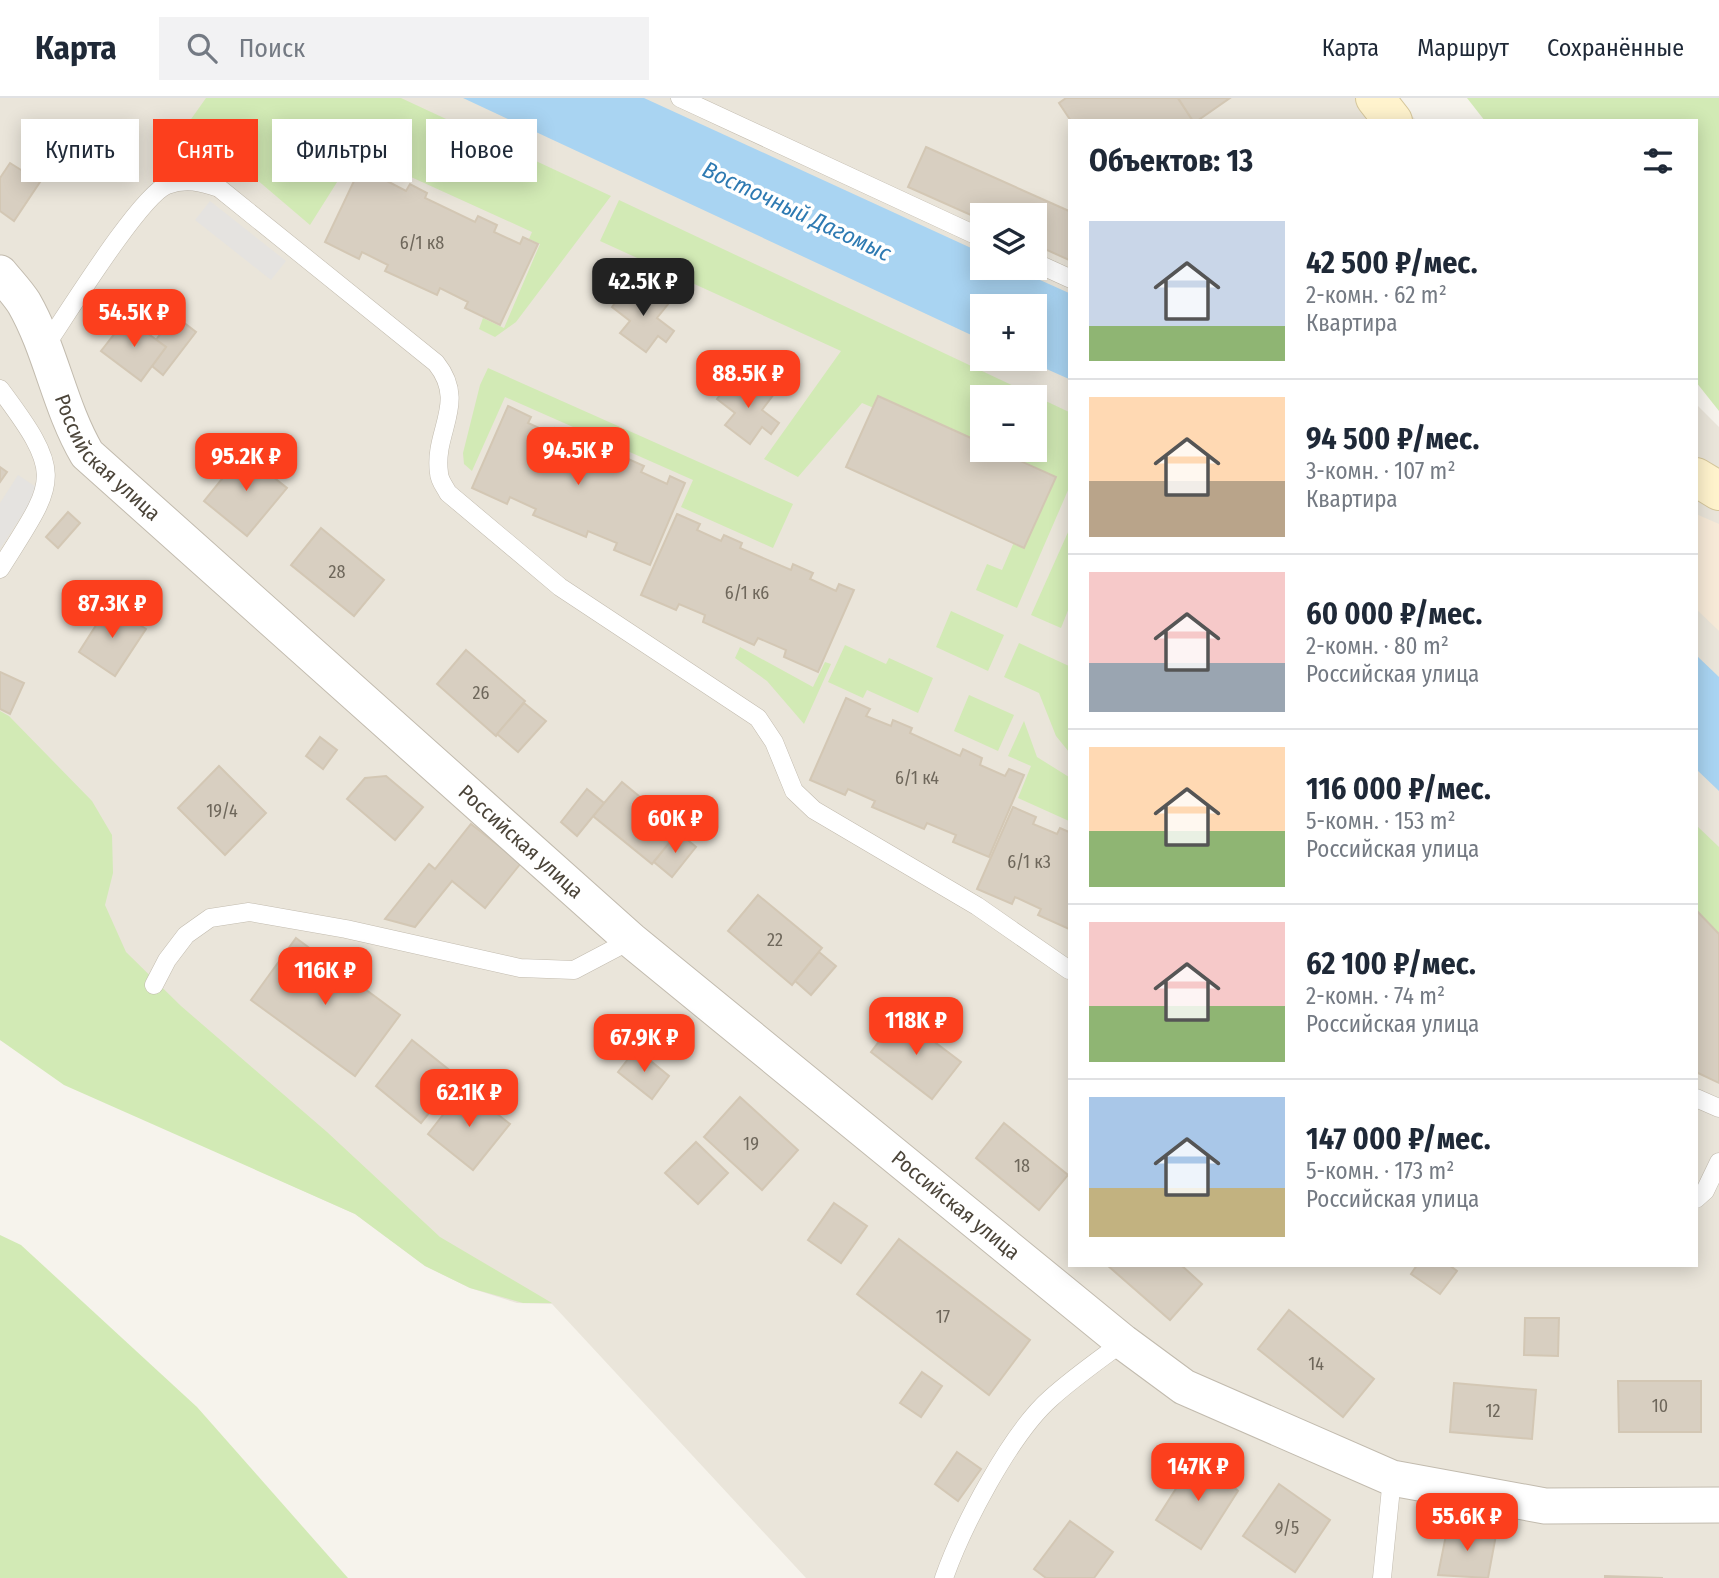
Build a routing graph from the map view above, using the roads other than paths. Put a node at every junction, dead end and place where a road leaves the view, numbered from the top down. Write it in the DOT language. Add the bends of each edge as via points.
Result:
graph roads {
  1 [pos="680,98"];
  2 [pos="1375,98"];
  3 [pos="1391,119"];
  4 [pos="970,231"];
  5 [pos="1047,268"];
  6 [pos="0,273"];
  7 [pos="1068,278"];
  8 [pos="43,349"];
  9 [pos="0,389"];
  10 [pos="1698,478"];
  11 [pos="1719,492"];
  12 [pos="0,569"];
  13 [pos="631,940"];
  14 [pos="1068,969"];
  15 [pos="155,985"];
  16 [pos="1698,1099"];
  17 [pos="1719,1108"];
  18 [pos="1719,1162"];
  19 [pos="1698,1197"];
  20 [pos="1123,1342"];
  21 [pos="1392,1478"];
  22 [pos="1719,1505"];
  23 [pos="944,1578"];
  24 [pos="1382,1578"];
  1 -- 4 [label="lane"];
  2 -- 3 [label="main road"];
  5 -- 7 [label="lane"];
  6 -- 8 [label="street, Российская улица" via="23,302"];
  8 -- 13 [label="street, Российская улица" via="69,423 87,454"];
  8 -- 14 [label="lane" via="153,194 182,180 219,188 448,377 452,393 439,475 448,493 560,587 758,718 774,742 794,791 814,810 977,906"];
  9 -- 12 [label="lane" via="34,435 45,457 47,482 41,504"];
  10 -- 11 [label="main road"];
  13 -- 15 [label="lane" via="574,970 520,968 249,912 210,918 186,935"];
  13 -- 20 [label="street, Российская улица"];
  16 -- 17 [label="lane"];
  18 -- 19 [label="lane"];
  20 -- 21 [label="street, Российская улица" via="1184,1387"];
  20 -- 23 [label="lane" via="1049,1399 1009,1450"];
  21 -- 22 [label="street, Российская улица" via="1545,1506"];
  21 -- 24 [label="lane"];
}
